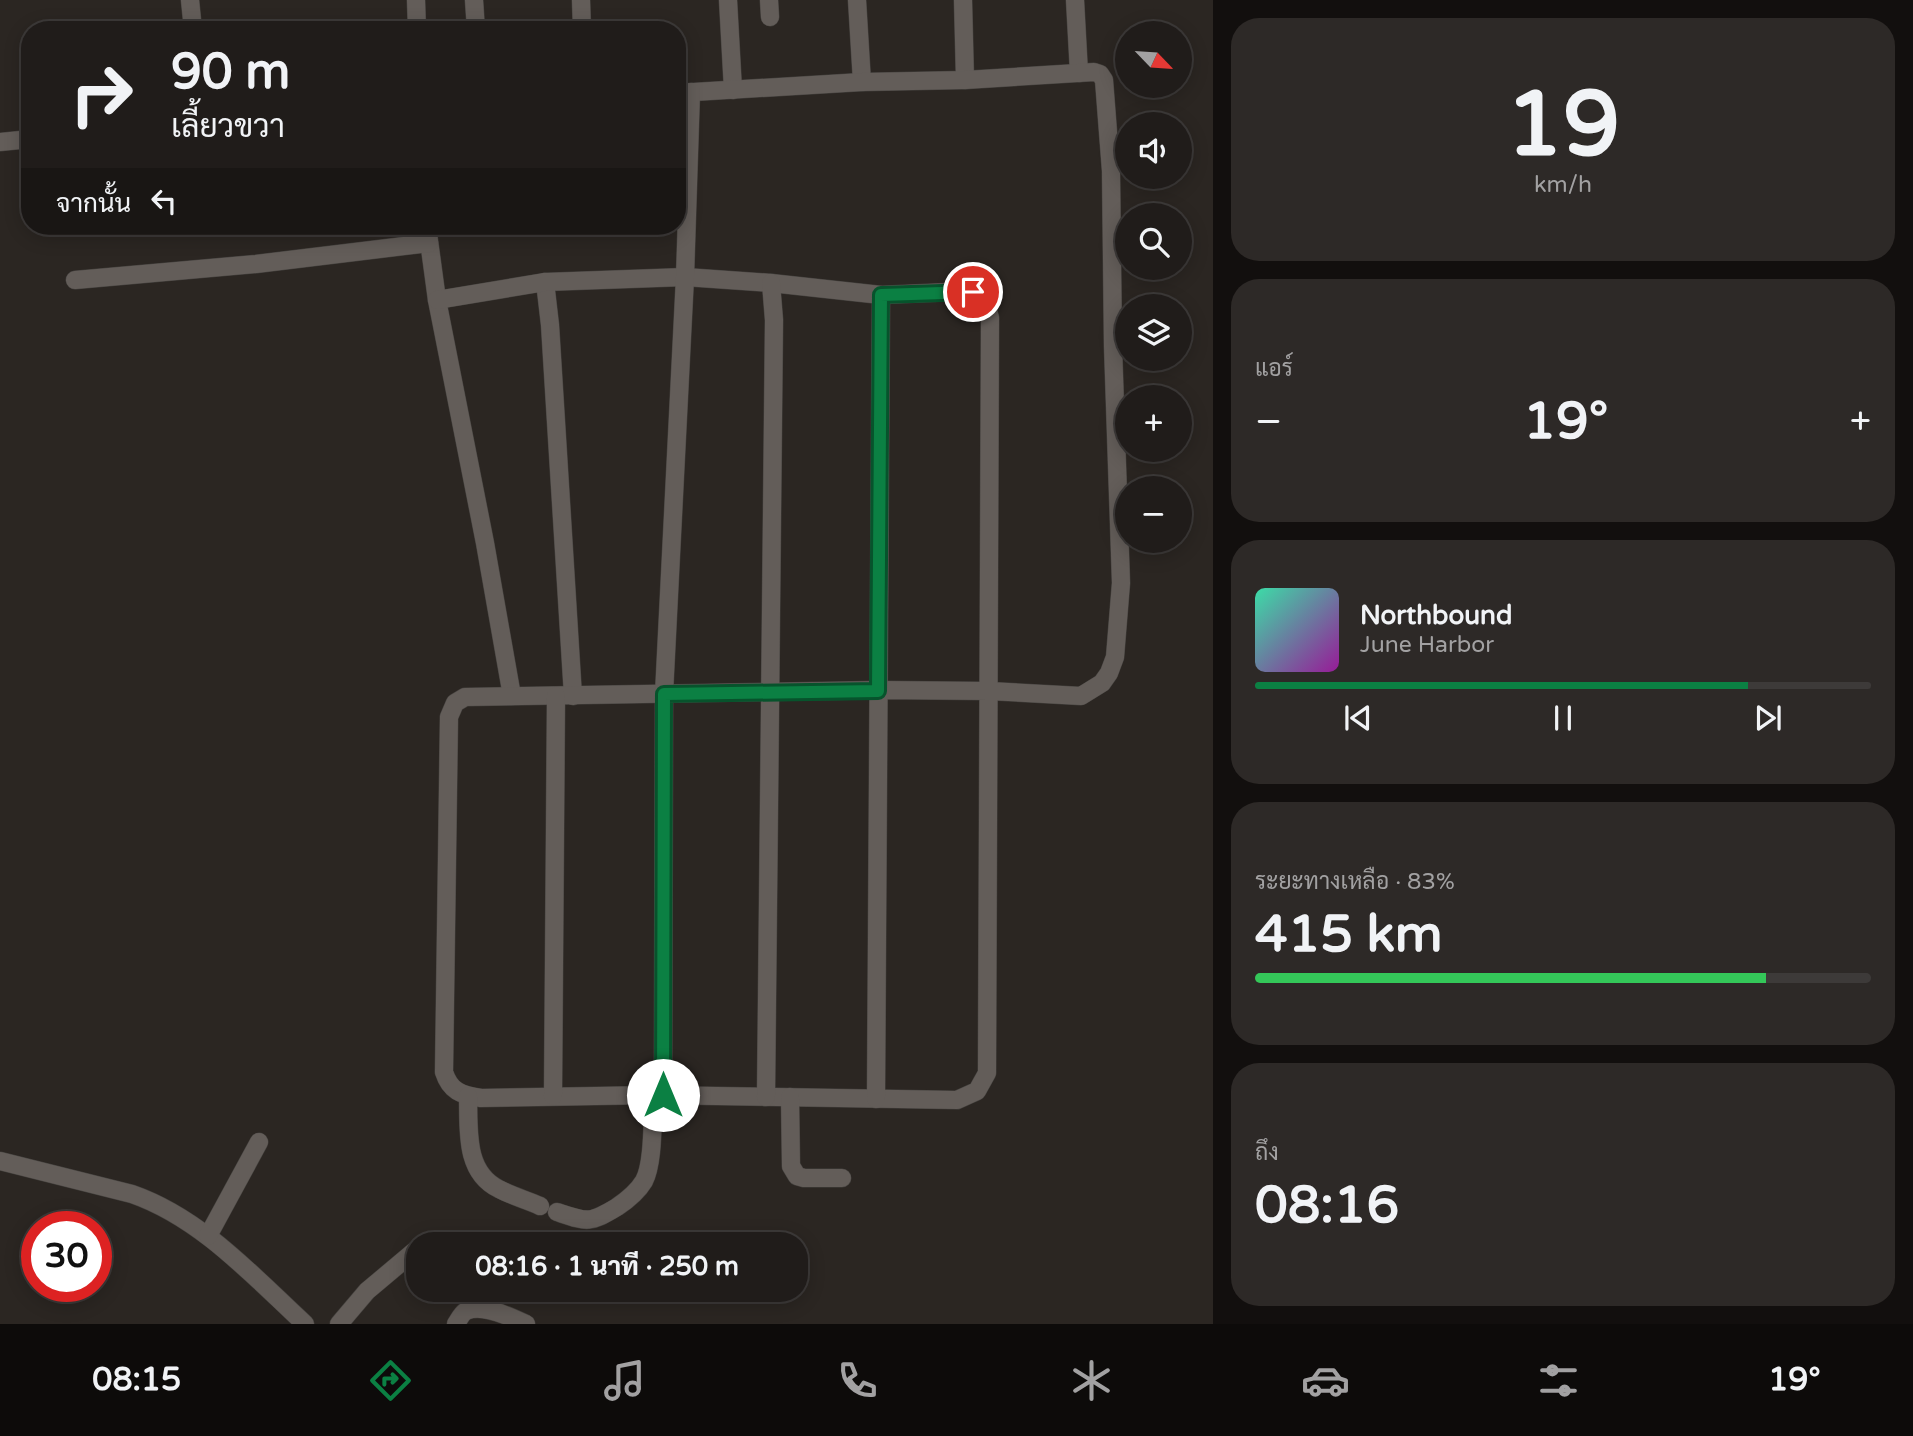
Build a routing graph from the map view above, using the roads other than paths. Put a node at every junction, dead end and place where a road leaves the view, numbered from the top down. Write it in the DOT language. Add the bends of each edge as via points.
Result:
graph roads {
  1 [pos="190,0"];
  2 [pos="416,0"];
  3 [pos="474,0"];
  4 [pos="581,0"];
  5 [pos="728,0"];
  6 [pos="858,0"];
  7 [pos="963,0"];
  8 [pos="1075,0"];
  9 [pos="191,21"];
  10 [pos="417,21"];
  11 [pos="475,21"];
  12 [pos="582,21"];
  13 [pos="1079,73"];
  14 [pos="965,80"];
  15 [pos="862,82"];
  16 [pos="733,90"];
  17 [pos="686,93"];
  18 [pos="21,140"];
  19 [pos="0,142"];
  20 [pos="422,235"];
  21 [pos="428,235"];
  22 [pos="685,235"];
  23 [pos="685,277"];
  24 [pos="75,280"];
  25 [pos="545,282"];
  26 [pos="771,283"];
  27 [pos="881,295"];
  28 [pos="437,300"];
  29 [pos="878,691"];
  30 [pos="989,691"];
  31 [pos="770,692"];
  32 [pos="664,694"];
  33 [pos="512,696"];
  34 [pos="565,696"];
  35 [pos="658,1095"];
  36 [pos="468,1096"];
  37 [pos="553,1097"];
  38 [pos="766,1097"];
  39 [pos="790,1097"];
  40 [pos="876,1099"];
  41 [pos="259,1142"];
  42 [pos="0,1161"];
  43 [pos="842,1178"];
  44 [pos="208,1236"];
  45 [pos="406,1258"];
  46 [pos="305,1324"];
  47 [pos="339,1324"];
  48 [pos="456,1324"];
  49 [pos="526,1324"];
  1 -- 9 [label="street"];
  2 -- 10 [label="street"];
  3 -- 11 [label="street"];
  4 -- 12 [label="street"];
  5 -- 16 [label="street"];
  6 -- 15 [label="street"];
  7 -- 14 [label="street"];
  8 -- 13 [label="street"];
  13 -- 14 [label="street"];
  13 -- 30 [label="street" via="1094,72 1104,80 1110,145 1121,583 1115,657 1102,683 1081,696"];
  14 -- 15 [label="street"];
  15 -- 16 [label="street"];
  16 -- 17 [label="street"];
  18 -- 19 [label="street"];
  20 -- 24 [label="street" via="256,264"];
  21 -- 28 [label="street"];
  22 -- 23 [label="street"];
  23 -- 25 [label="street"];
  23 -- 26 [label="street"];
  23 -- 32 [label="street"];
  25 -- 28 [label="street"];
  25 -- 34 [label="street"];
  26 -- 27 [label="street"];
  26 -- 31 [label="street"];
  27 -- 29 [label="street"];
  27 -- 30 [label="street" via="973,292 985,300 990,318"];
  28 -- 33 [label="street"];
  29 -- 30 [label="street"];
  29 -- 31 [label="street"];
  29 -- 40 [label="street"];
  30 -- 40 [label="street" via="988,1073 977,1091 957,1100"];
  31 -- 32 [label="street"];
  31 -- 38 [label="street"];
  32 -- 34 [label="street"];
  32 -- 35 [label="street"];
  33 -- 34 [label="street"];
  33 -- 36 [label="street" via="465,697 455,703 449,717 443,1072 447,1083"];
  34 -- 37 [label="street"];
  35 -- 36 [label="street" via="644,1181 626,1201 593,1221 582,1221 496,1188 479,1173 470,1153"];
  35 -- 37 [label="street"];
  35 -- 38 [label="street"];
  36 -- 37 [label="street"];
  38 -- 39 [label="street"];
  39 -- 40 [label="street"];
  39 -- 43 [label="street" via="791,1166 797,1176"];
  41 -- 44 [label="street"];
  42 -- 44 [label="street" via="153,1202"];
  44 -- 46 [label="street"];
  45 -- 47 [label="street" via="367,1291"];
  48 -- 49 [label="street" via="464,1312 477,1308"];
}
